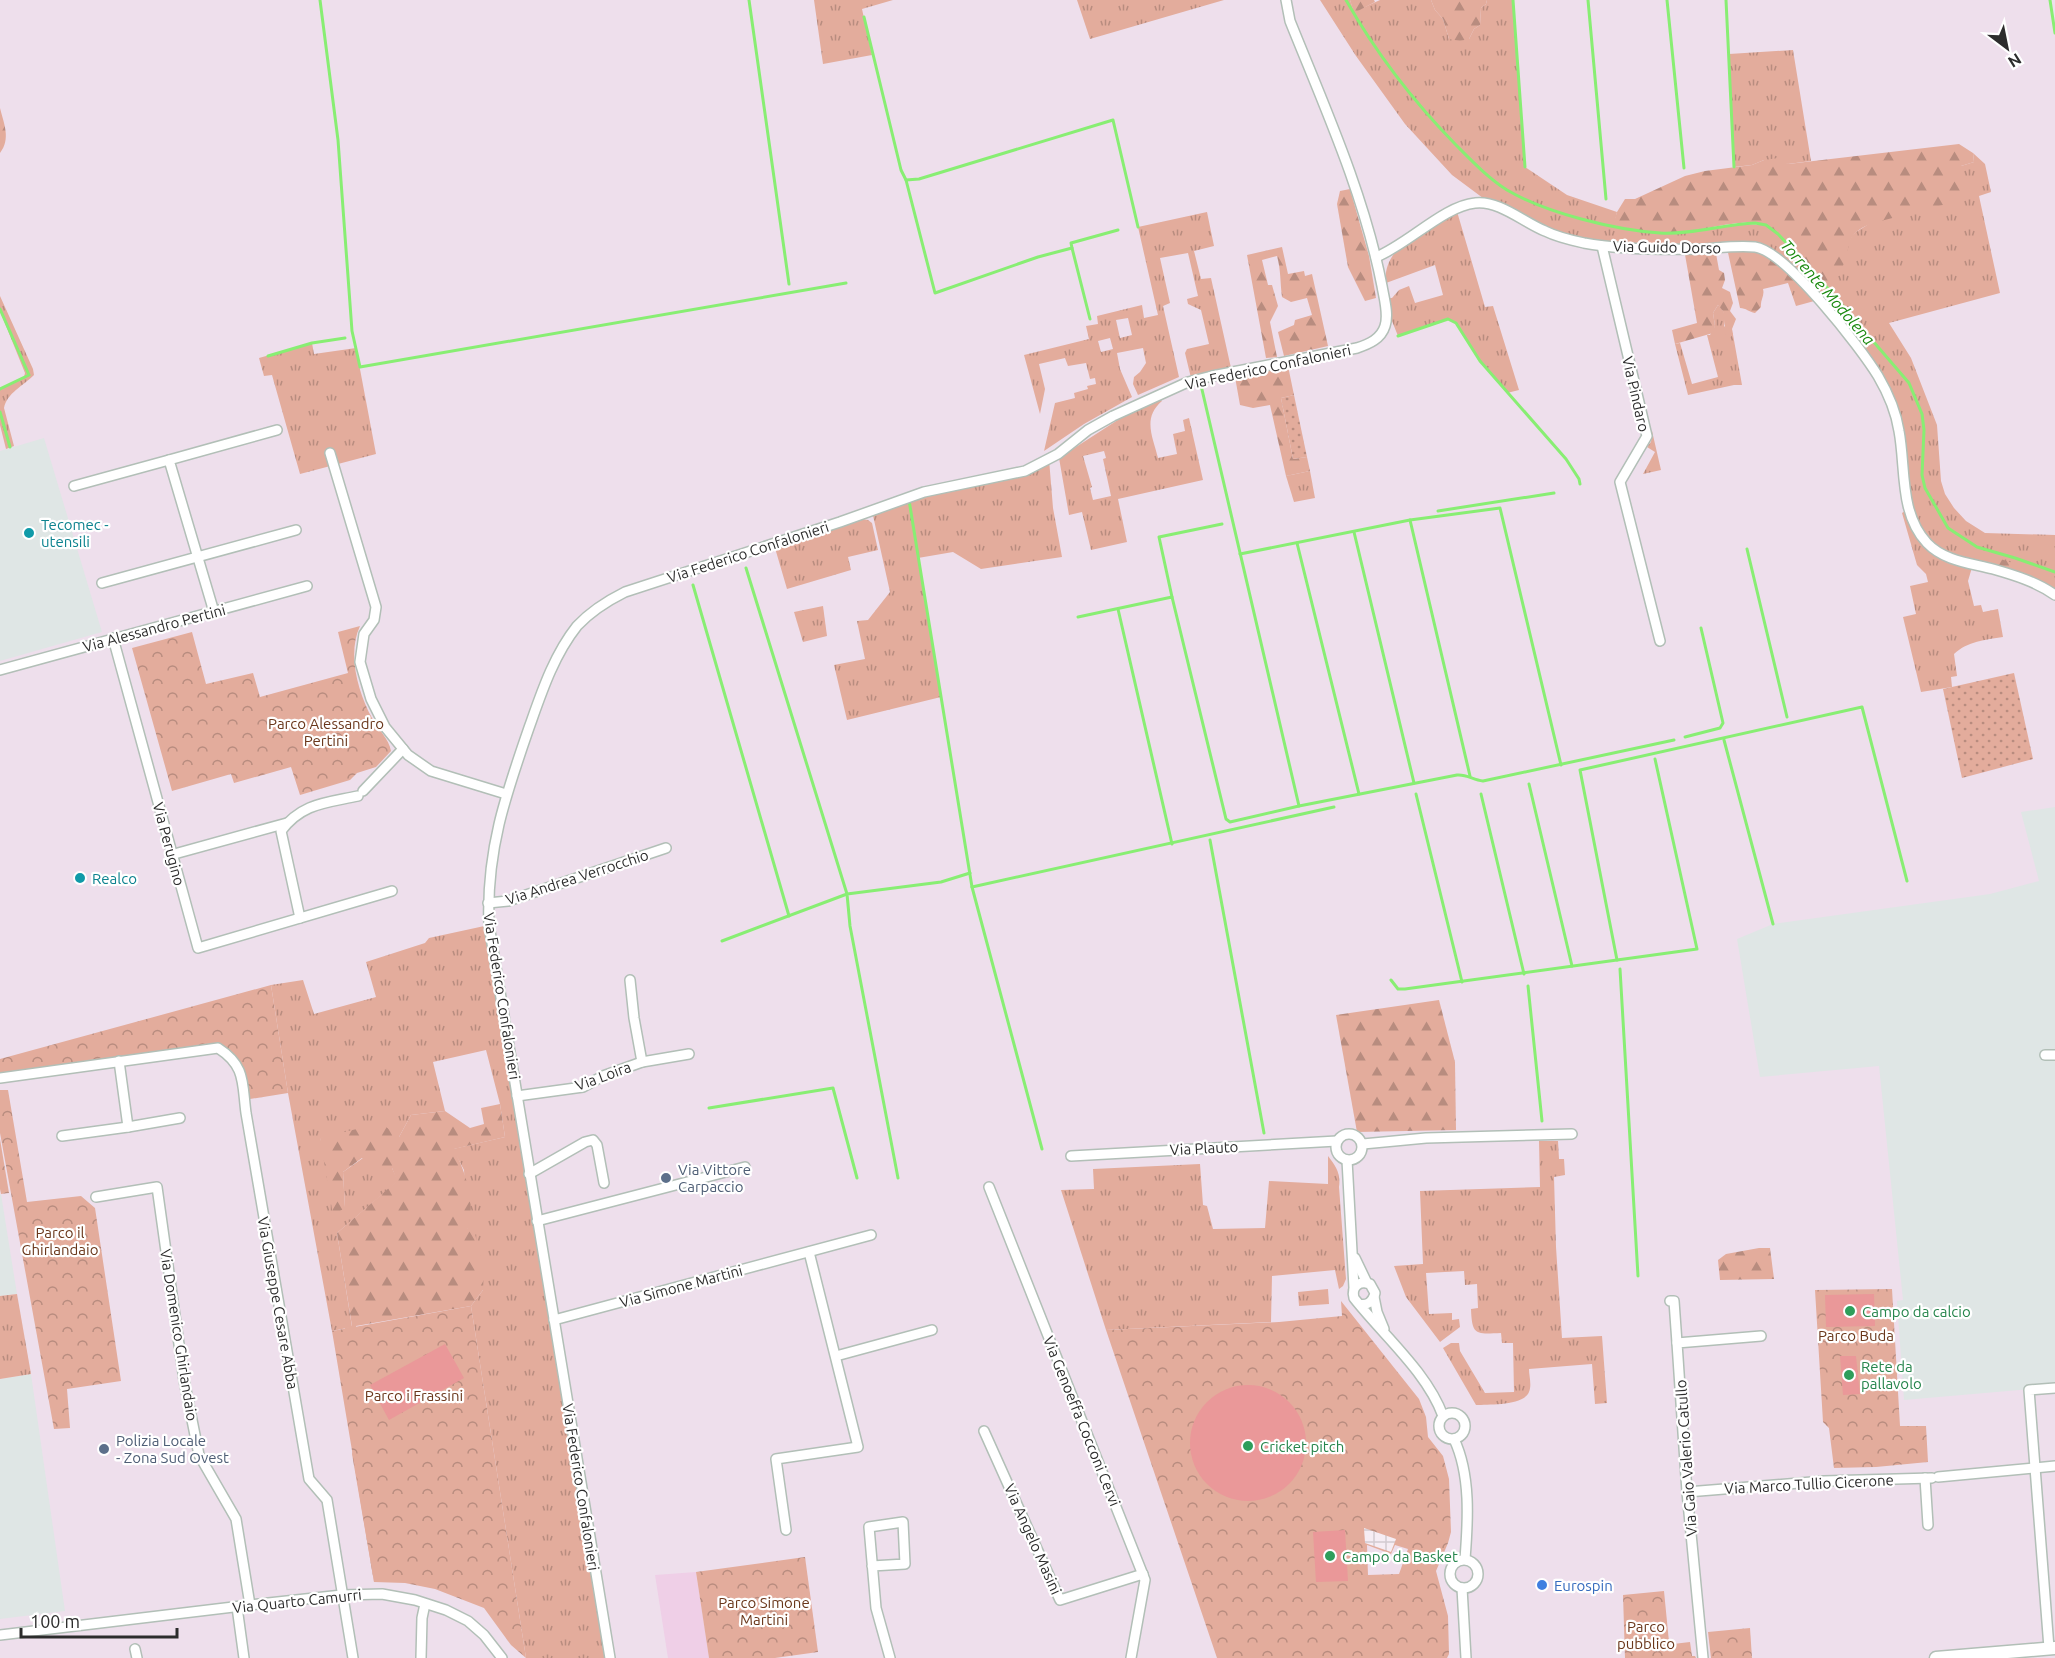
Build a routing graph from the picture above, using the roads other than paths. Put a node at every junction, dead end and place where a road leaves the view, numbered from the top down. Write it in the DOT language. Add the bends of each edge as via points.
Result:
graph roads {
  1 [pos="1286,0"];
  2 [pos="1602,246"];
  3 [pos="1376,257"];
  4 [pos="277,430"];
  5 [pos="330,453"];
  6 [pos="169,460"];
  7 [pos="74,486"];
  8 [pos="296,530"];
  9 [pos="198,556"];
  10 [pos="102,583"];
  11 [pos="307,586"];
  12 [pos="2055,595"];
  13 [pos="214,612"];
  14 [pos="113,638"];
  15 [pos="1660,641"];
  16 [pos="0,670"];
  17 [pos="403,749"];
  18 [pos="506,794"];
  19 [pos="286,824"];
  20 [pos="666,848"];
  21 [pos="177,853"];
  22 [pos="392,891"];
  23 [pos="488,903"];
  24 [pos="300,918"];
  25 [pos="630,980"];
  26 [pos="689,1054"];
  27 [pos="119,1061"];
  28 [pos="642,1062"];
  29 [pos="0,1078"];
  30 [pos="517,1096"];
  31 [pos="180,1118"];
  32 [pos="128,1127"];
  33 [pos="1572,1134"];
  34 [pos="62,1136"];
  35 [pos="1337,1141"];
  36 [pos="1363,1144"];
  37 [pos="1071,1156"];
  38 [pos="1347,1160"];
  39 [pos="745,1167"];
  40 [pos="530,1174"];
  41 [pos="604,1183"];
  42 [pos="989,1187"];
  43 [pos="96,1197"];
  44 [pos="537,1221"];
  45 [pos="871,1235"];
  46 [pos="1352,1246"];
  47 [pos="809,1252"];
  48 [pos="1367,1283"];
  49 [pos="1354,1288"];
  50 [pos="1374,1297"];
  51 [pos="1670,1301"];
  52 [pos="1359,1304"];
  53 [pos="554,1320"];
  54 [pos="932,1330"];
  55 [pos="1761,1336"];
  56 [pos="1389,1339"];
  57 [pos="1677,1343"];
  58 [pos="836,1356"];
  59 [pos="2055,1388"];
  60 [pos="1443,1416"];
  61 [pos="984,1431"];
  62 [pos="1455,1439"];
  63 [pos="2055,1466"];
  64 [pos="2034,1468"];
  65 [pos="1932,1478"];
  66 [pos="1687,1492"];
  67 [pos="1928,1525"];
  68 [pos="786,1530"];
  69 [pos="1465,1559"];
  70 [pos="872,1566"];
  71 [pos="1143,1574"];
  72 [pos="1462,1588"];
  73 [pos="342,1595"];
  74 [pos="425,1604"];
  75 [pos="250,1605"];
  76 [pos="237,1606"];
  77 [pos="0,1635"];
  78 [pos="2052,1648"];
  79 [pos="244,1658"];
  80 [pos="353,1658"];
  81 [pos="421,1658"];
  82 [pos="502,1658"];
  83 [pos="610,1658"];
  84 [pos="890,1658"];
  85 [pos="1131,1658"];
  86 [pos="1466,1658"];
  87 [pos="1703,1658"];
  88 [pos="1936,1658"];
  1 -- 3 [label="street" via="1290,21 1349,171"];
  2 -- 3 [label="street, Via Guido Dorso" via="1554,235 1491,204 1476,202 1459,206"];
  2 -- 12 [label="street, Via Guido Dorso" via="1674,250 1754,247 1779,259 1859,350 1887,393 1899,428 1908,509 1920,535 1940,554 2040,585"];
  2 -- 15 [label="street, Via Pindaro" via="1647,436 1620,482"];
  3 -- 18 [label="street, Via Federico Confalonieri" via="1386,324 1380,336 1366,345 1188,382 1113,416 1058,454 1025,471 924,492 646,584 605,602 578,625 557,657"];
  4 -- 6 [label="street"];
  5 -- 17 [label="street" via="376,607 374,620 364,633 360,662 385,728"];
  6 -- 7 [label="street"];
  6 -- 9 [label="street"];
  8 -- 9 [label="street"];
  9 -- 10 [label="street"];
  9 -- 13 [label="street"];
  11 -- 13 [label="street, Via Alessandro Pertini"];
  13 -- 14 [label="street, Via Alessandro Pertini"];
  14 -- 16 [label="street, Via Alessandro Pertini"];
  14 -- 24 [label="street, Via Perugino" via="198,948"];
  17 -- 18 [label="street" via="431,771"];
  17 -- 19 [label="street, Via Perugino" via="360,793 307,808"];
  18 -- 23 [label="street, Via Federico Confalonieri" via="493,847"];
  19 -- 21 [label="street, Via Perugino"];
  19 -- 24 [label="street" via="281,831"];
  20 -- 23 [label="street, Via Andrea Verrocchio" via="508,901"];
  22 -- 24 [label="street, Via Perugino"];
  23 -- 30 [label="street, Via Federico Confalonieri"];
  25 -- 28 [label="street"];
  26 -- 28 [label="street, Via Loira"];
  27 -- 29 [label="street, Via Giuseppe Cesare Abba"];
  27 -- 32 [label="street"];
  27 -- 73 [label="street, Via Giuseppe Cesare Abba" via="218,1048 232,1057 240,1073 309,1479 327,1500"];
  28 -- 30 [label="street, Via Loira" via="583,1087"];
  30 -- 40 [label="street, Via Federico Confalonieri"];
  31 -- 32 [label="street"];
  32 -- 34 [label="street"];
  33 -- 36 [label="street, Via Plauto"];
  35 -- 36 [label="street, Via Plauto" via="1344,1134 1351,1134"];
  35 -- 37 [label="street, Via Plauto"];
  35 -- 38 [label="street" via="1336,1152"];
  36 -- 38 [label="street" via="1358,1156"];
  38 -- 46 [label="street"];
  39 -- 44 [label="street"];
  40 -- 41 [label="street" via="593,1140"];
  40 -- 44 [label="street, Via Federico Confalonieri"];
  42 -- 71 [label="street, Via Genoeffa Cocconi Cervi"];
  43 -- 75 [label="street, Via Domenico Ghirlandaio" via="157,1187 184,1380 199,1455 236,1519"];
  44 -- 53 [label="street, Via Federico Confalonieri"];
  45 -- 47 [label="street, Via Simone Martini"];
  46 -- 48 [label="street"];
  46 -- 49 [label="street"];
  47 -- 53 [label="street, Via Simone Martini"];
  47 -- 58 [label="street"];
  48 -- 49 [label="street"];
  48 -- 50 [label="street" via="1374,1290"];
  49 -- 52 [label="street" via="1353,1295"];
  50 -- 52 [label="street"];
  50 -- 56 [label="street"];
  51 -- 57 [label="street, Via Gaio Valerio Catullo" via="1674,1301"];
  52 -- 56 [label="street"];
  53 -- 83 [label="street, Via Federico Confalonieri"];
  54 -- 58 [label="street"];
  55 -- 57 [label="street"];
  56 -- 60 [label="street" via="1437,1400"];
  57 -- 66 [label="street, Via Gaio Valerio Catullo"];
  58 -- 68 [label="street" via="858,1447 776,1459"];
  59 -- 64 [label="street" via="2029,1390"];
  60 -- 62 [label="street" via="1440,1432"];
  60 -- 62 [label="street" via="1456,1414 1463,1419 1465,1430"];
  61 -- 71 [label="street, Via Angelo Masini" via="1060,1600"];
  62 -- 69 [label="street" via="1461,1453 1466,1493"];
  63 -- 64 [label="street, Via Marco Tullio Cicerone"];
  64 -- 65 [label="street, Via Marco Tullio Cicerone"];
  64 -- 78 [label="street"];
  65 -- 66 [label="street, Via Marco Tullio Cicerone" via="1824,1481"];
  65 -- 67 [label="street"];
  66 -- 87 [label="street, Via Gaio Valerio Catullo"];
  69 -- 72 [label="street" via="1454,1564 1450,1574 1454,1584"];
  69 -- 72 [label="street" via="1473,1563 1479,1574 1473,1585"];
  70 -- 70 [label="street" via="869,1527 903,1522 905,1564"];
  70 -- 84 [label="street" via="876,1608"];
  71 -- 85 [label="street, Via Genoeffa Cocconi Cervi"];
  72 -- 86 [label="street"];
  73 -- 74 [label="street, Via Quarto Camurri" via="382,1594"];
  73 -- 75 [label="street, Via Quarto Camurri"];
  73 -- 80 [label="street, Via Giuseppe Cesare Abba"];
  74 -- 81 [label="street"];
  74 -- 82 [label="street, Via Quarto Camurri" via="473,1624"];
  75 -- 76 [label="street, Via Quarto Camurri"];
  76 -- 77 [label="street, Via Quarto Camurri"];
  76 -- 79 [label="street"];
  78 -- 88 [label="main road"];
}
